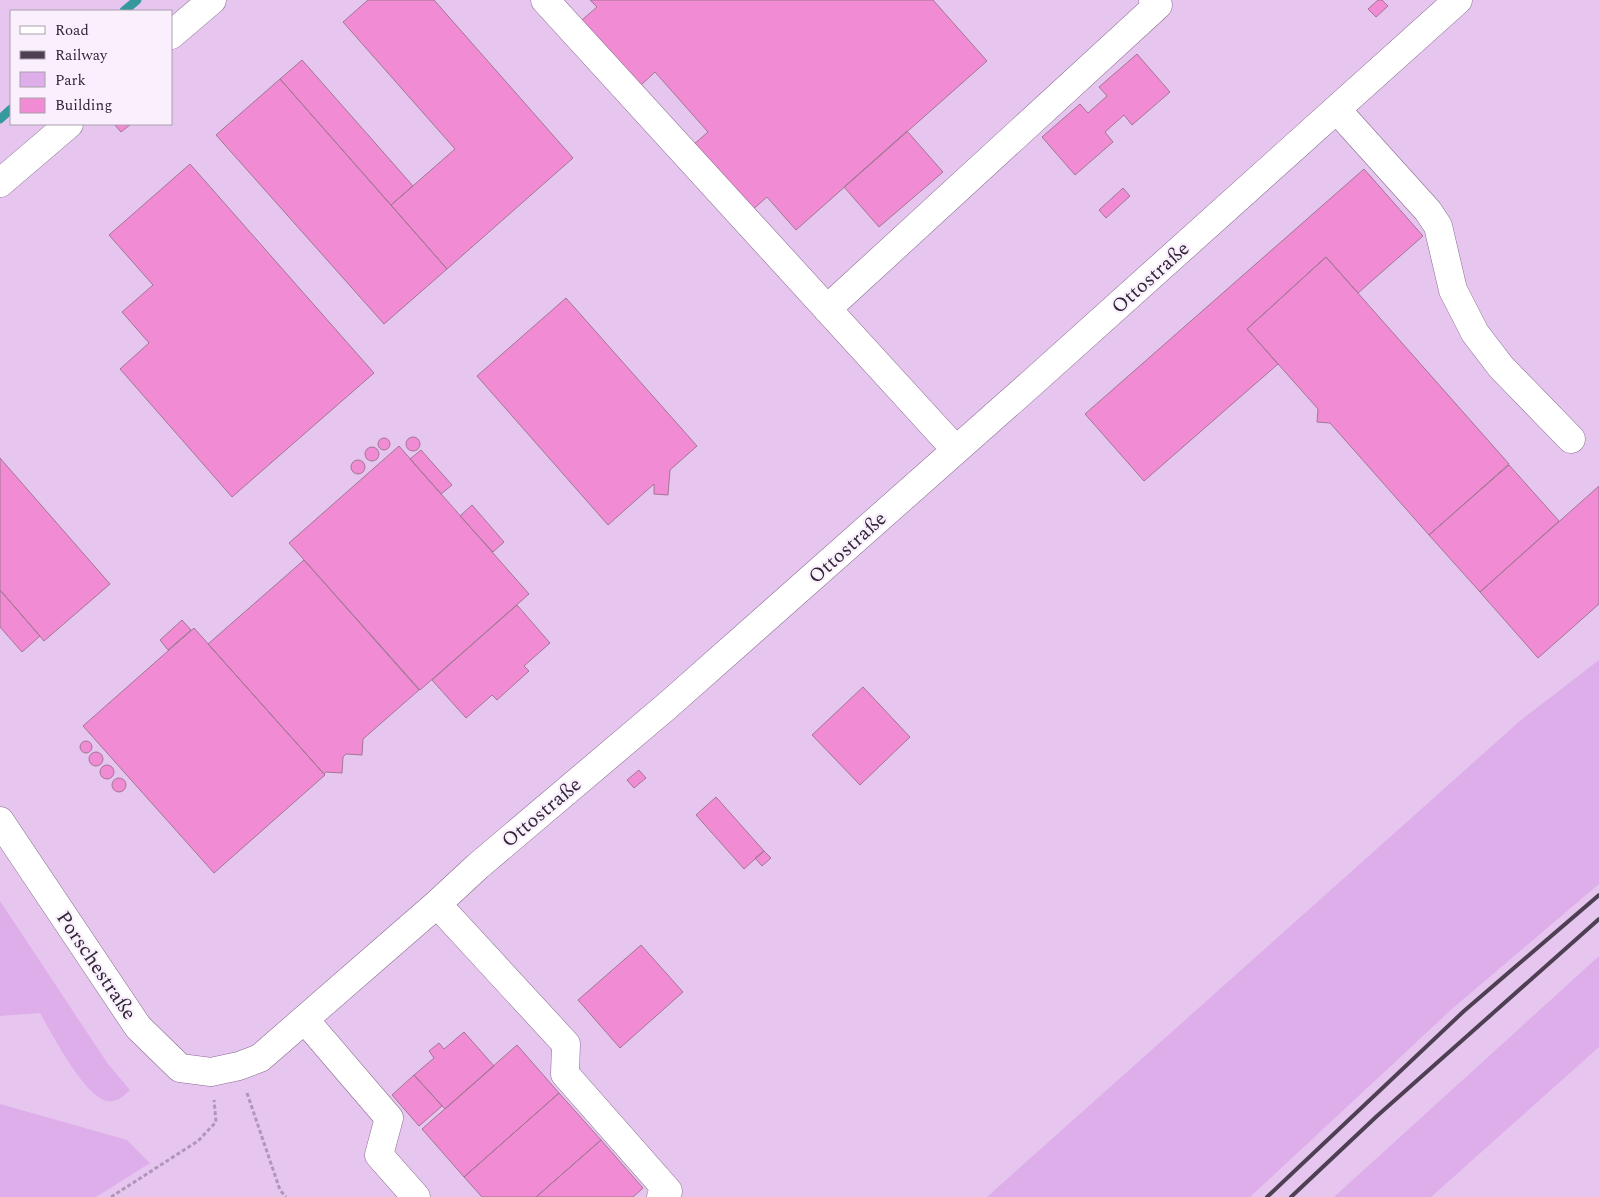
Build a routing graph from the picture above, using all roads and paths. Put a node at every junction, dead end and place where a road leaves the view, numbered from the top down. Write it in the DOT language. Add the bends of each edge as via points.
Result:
graph roads {
  1 [pos="212,0"];
  2 [pos="545,0"];
  3 [pos="1153,0"];
  4 [pos="1458,0"];
  5 [pos="172,34"];
  6 [pos="1336,110"];
  7 [pos="68,125"];
  8 [pos="0,183"];
  9 [pos="828,309"];
  10 [pos="1571,439"];
  11 [pos="956,450"];
  12 [pos="0,821"];
  13 [pos="437,904"];
  14 [pos="305,1020"];
  15 [pos="223,1070"];
  16 [pos="111,1197"];
  17 [pos="286,1197"];
  18 [pos="416,1197"];
  19 [pos="661,1197"];
  1 -- 5 [label="street"];
  2 -- 9 [label="street"];
  3 -- 9 [label="street" via="1158,5"];
  4 -- 6 [label="street, Ottostraße"];
  6 -- 10 [label="street" via="1438,226 1453,290 1475,333"];
  6 -- 11 [label="street, Ottostraße"];
  7 -- 8 [label="street"];
  9 -- 11 [label="street"];
  11 -- 13 [label="street, Ottostraße"];
  12 -- 15 [label="street, Porschestraße" via="138,1027 180,1068"];
  13 -- 14 [label="street, Ottostraße"];
  13 -- 19 [label="street" via="566,1044 565,1074 668,1191"];
  14 -- 15 [label="street, Ottostraße" via="260,1058"];
  14 -- 18 [label="street" via="389,1118 379,1155"];
  15 -- 16 [label="path" via="216,1122 198,1142"];
  15 -- 17 [label="path"];
}
